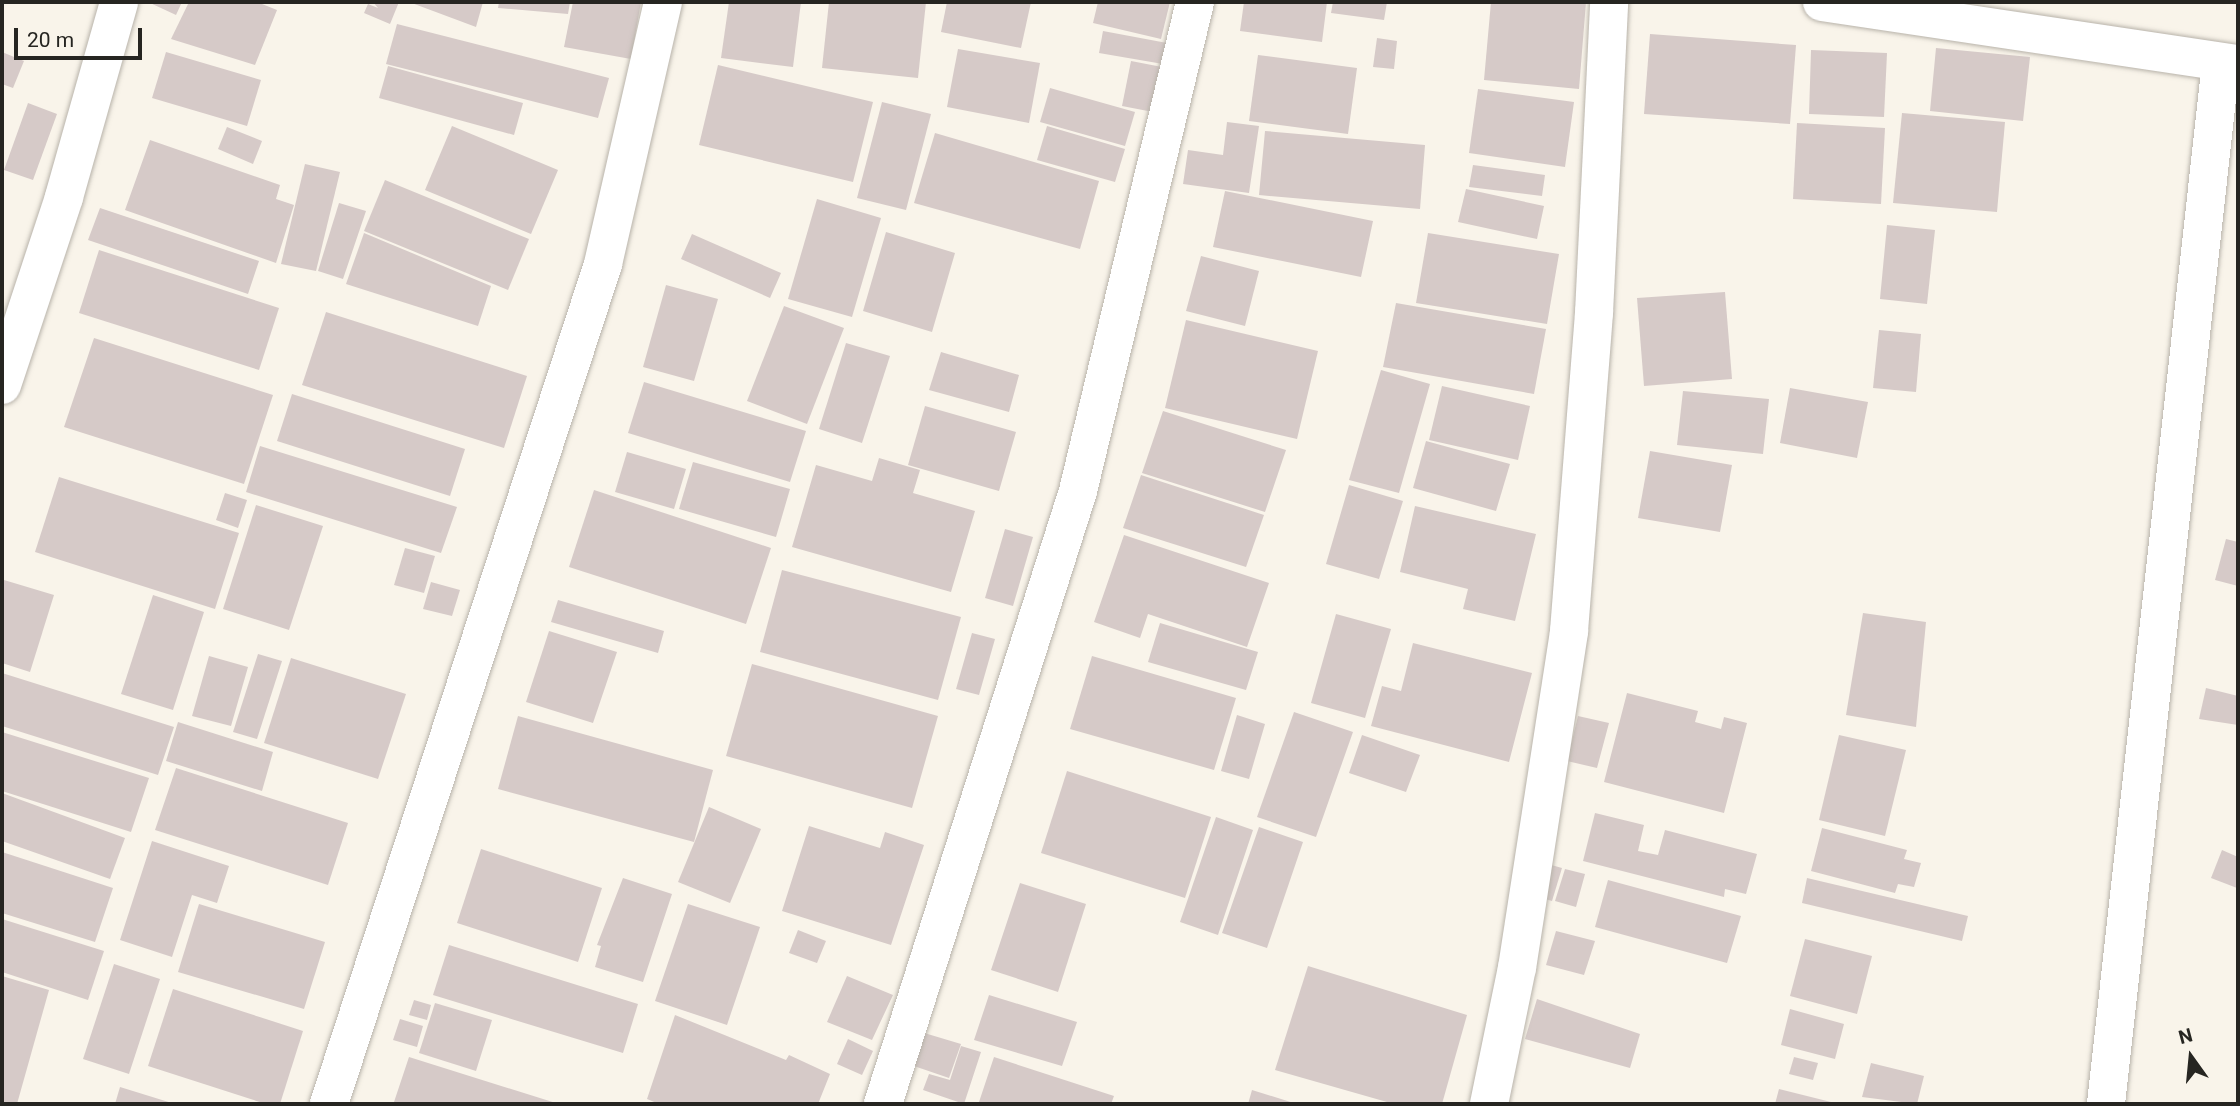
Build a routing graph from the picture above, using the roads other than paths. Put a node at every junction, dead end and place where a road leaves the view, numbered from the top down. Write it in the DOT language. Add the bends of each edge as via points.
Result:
graph roads {
  1 [pos="119,2"];
  2 [pos="663,2"];
  3 [pos="1195,2"];
  4 [pos="1609,2"];
  5 [pos="1822,2"];
  6 [pos="2230,63"];
  7 [pos="2,385"];
  8 [pos="329,1104"];
  9 [pos="883,1104"];
  10 [pos="1489,1104"];
  11 [pos="2106,1104"];
  1 -- 7 [label="street" via="64,197"];
  2 -- 8 [label="street" via="603,264"];
  3 -- 9 [label="street" via="1078,491"];
  4 -- 10 [label="street" via="1594,313 1569,631 1517,968"];
  5 -- 6 [label="street"];
  6 -- 11 [label="street"];
}
